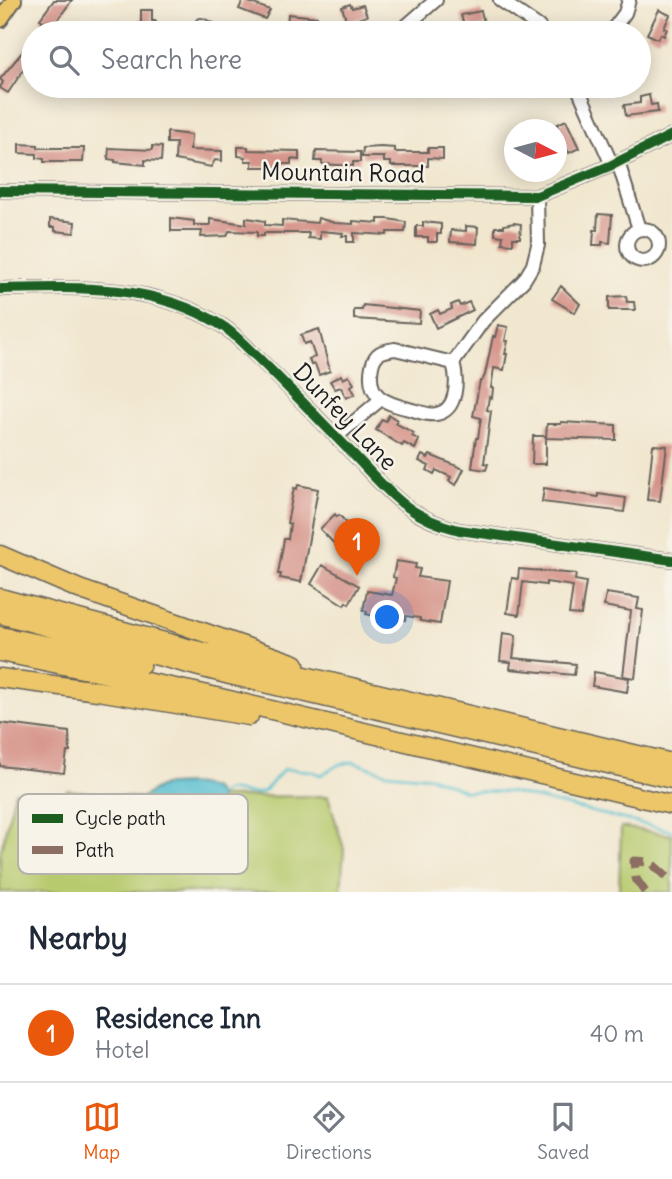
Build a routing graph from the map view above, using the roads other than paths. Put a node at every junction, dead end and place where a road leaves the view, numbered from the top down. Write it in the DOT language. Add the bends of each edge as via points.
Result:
graph roads {
  1 [pos="14,0"];
  2 [pos="436,0"];
  3 [pos="500,0"];
  4 [pos="629,0"];
  5 [pos="0,20"];
  6 [pos="412,21"];
  7 [pos="531,21"];
  8 [pos="619,21"];
  9 [pos="583,98"];
  10 [pos="672,135"];
  11 [pos="615,163"];
  12 [pos="0,191"];
  13 [pos="537,196"];
  14 [pos="639,229"];
  15 [pos="0,289"];
  16 [pos="453,363"];
  17 [pos="380,400"];
  18 [pos="336,437"];
  19 [pos="0,555"];
  20 [pos="672,560"];
  21 [pos="0,598"];
  22 [pos="0,614"];
  23 [pos="0,636"];
  24 [pos="0,652"];
  25 [pos="0,678"];
  26 [pos="326,682"];
  27 [pos="352,729"];
  28 [pos="672,763"];
  29 [pos="672,779"];
  30 [pos="672,788"];
  31 [pos="672,805"];
  1 -- 5 [label="main road"];
  2 -- 6 [label="street"];
  3 -- 7 [label="street"];
  4 -- 8 [label="street"];
  9 -- 11 [label="street"];
  10 -- 11 [label="street, Mountain Road"];
  11 -- 13 [label="street, Mountain Road"];
  11 -- 14 [label="street"];
  12 -- 13 [label="street, Mountain Road"];
  13 -- 16 [label="street" via="538,245 533,265"];
  15 -- 18 [label="street, Dunfey Lane" via="131,291 180,304 223,326"];
  16 -- 17 [label="street" via="457,376 446,411 432,415"];
  16 -- 17 [label="street" via="395,349 381,351 370,375"];
  17 -- 18 [label="street"];
  18 -- 20 [label="street, Dunfey Lane" via="399,502 440,526"];
  19 -- 26 [label="highway" via="89,593 291,663"];
  21 -- 26 [label="highway"];
  22 -- 29 [label="highway" via="230,675"];
  23 -- 30 [label="highway" via="185,674"];
  24 -- 27 [label="highway"];
  25 -- 27 [label="highway" via="312,729"];
  26 -- 28 [label="highway"];
  27 -- 31 [label="highway"];
}
